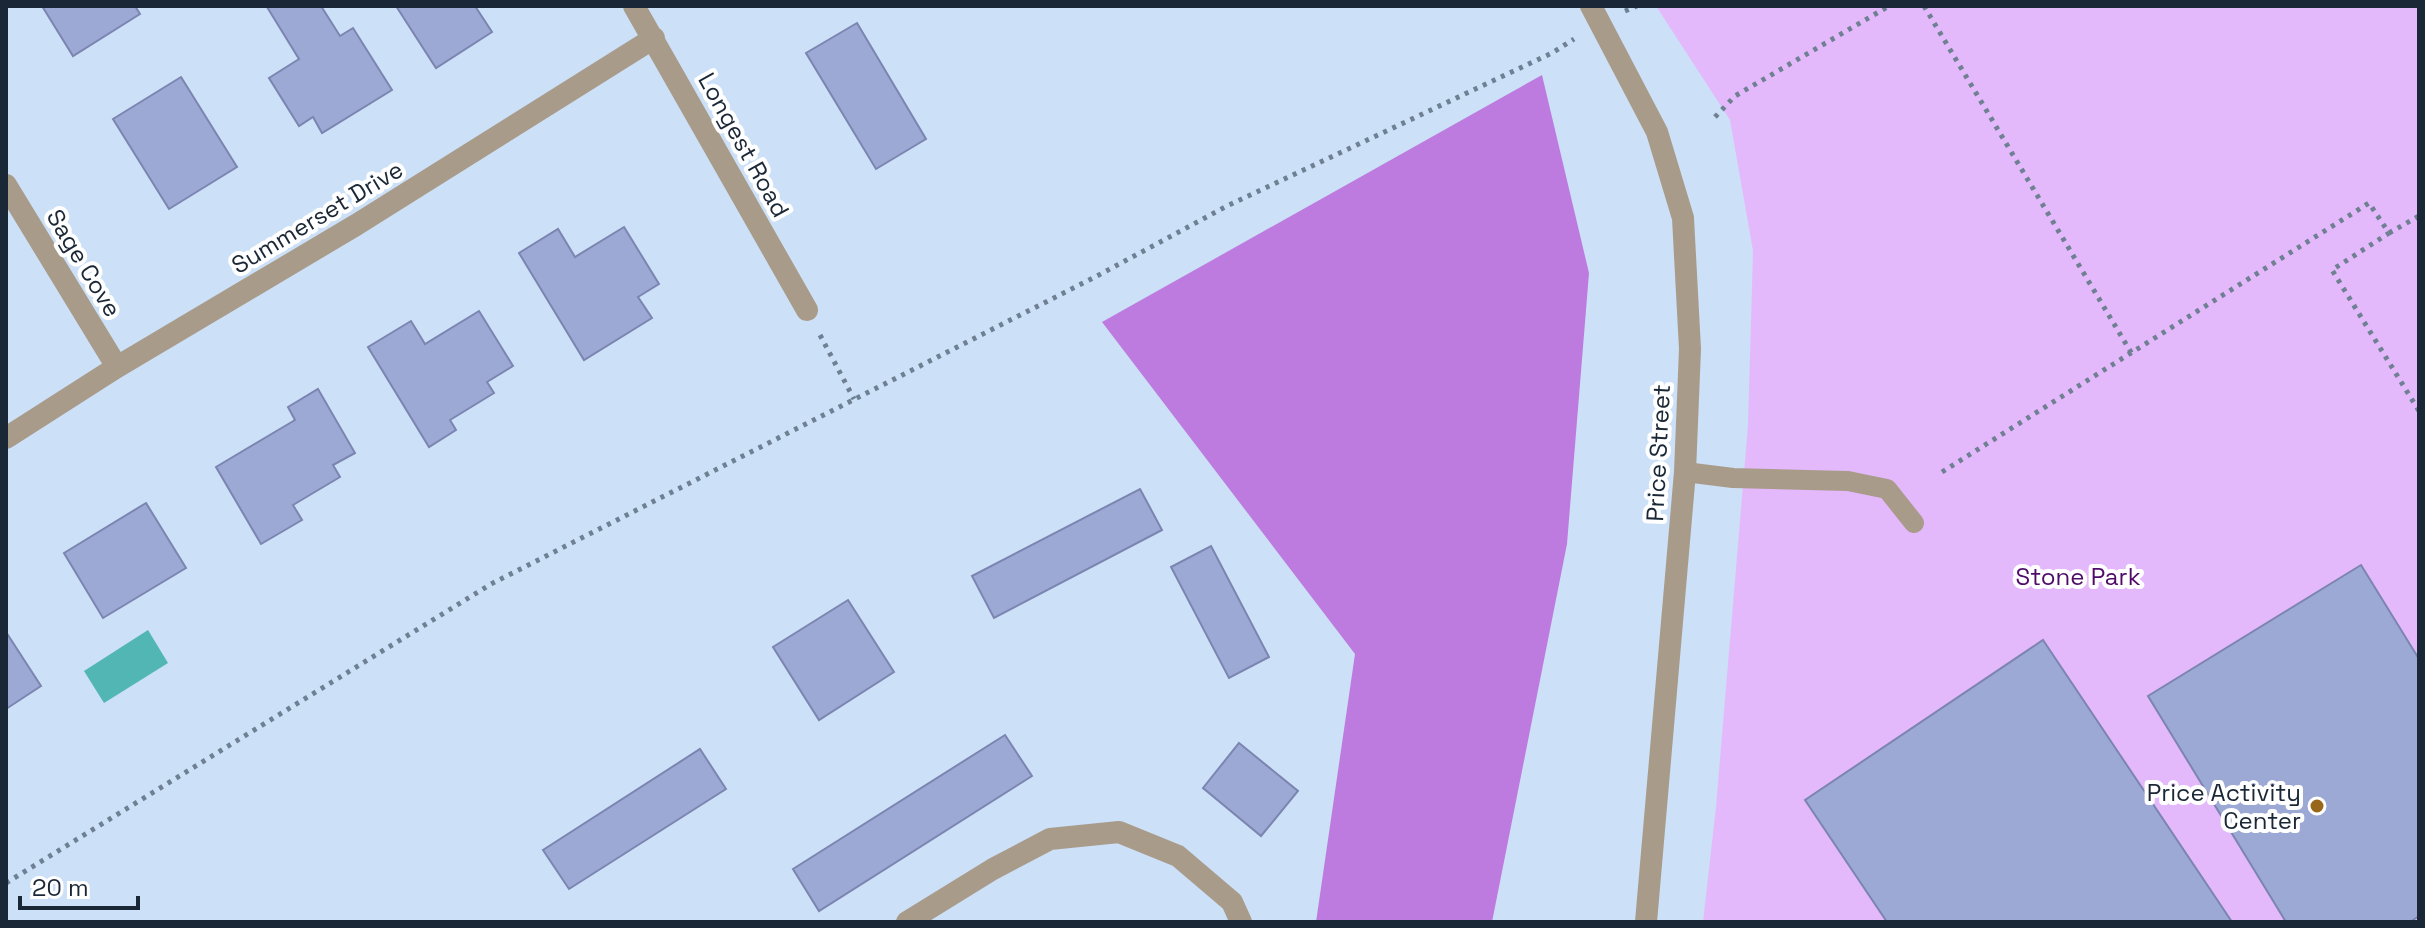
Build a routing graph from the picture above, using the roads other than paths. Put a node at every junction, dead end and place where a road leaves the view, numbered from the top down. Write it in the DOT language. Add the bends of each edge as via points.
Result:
graph roads {
  1 [pos="634,6"];
  2 [pos="1595,14"];
  3 [pos="654,38"];
  4 [pos="6,185"];
  5 [pos="807,310"];
  6 [pos="117,367"];
  7 [pos="6,438"];
  8 [pos="1685,472"];
  9 [pos="1914,523"];
  10 [pos="907,922"];
  11 [pos="1241,922"];
  12 [pos="1646,922"];
  1 -- 3 [label="street, Longest Road"];
  2 -- 8 [label="street, Price Street" via="1657,132 1683,218 1690,349"];
  3 -- 5 [label="street, Longest Road"];
  3 -- 6 [label="street, Summerset Drive"];
  4 -- 6 [label="street, Sage Cove"];
  6 -- 7 [label="street, Summerset Drive"];
  8 -- 9 [label="lane" via="1848,481 1887,489"];
  8 -- 12 [label="street, Price Street"];
  10 -- 11 [label="street" via="1050,839 1119,832 1178,856 1232,902"];
}
